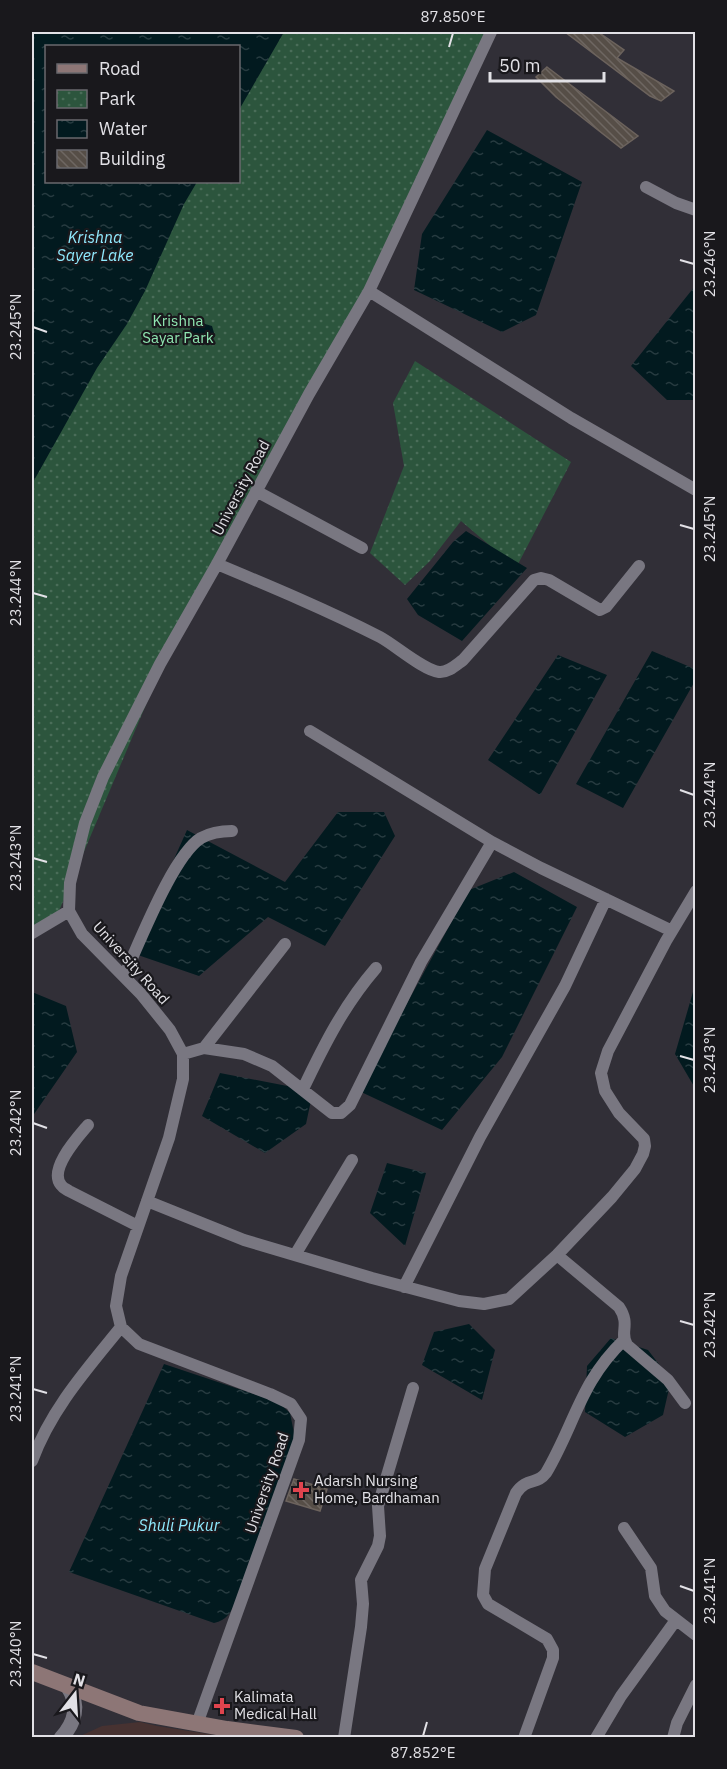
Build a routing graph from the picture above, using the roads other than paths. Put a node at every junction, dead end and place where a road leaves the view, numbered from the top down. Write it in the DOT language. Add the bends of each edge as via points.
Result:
graph roads {
  1 [pos="491,32"];
  2 [pos="646,187"];
  3 [pos="696,210"];
  4 [pos="369,291"];
  5 [pos="696,490"];
  6 [pos="256,491"];
  7 [pos="362,548"];
  8 [pos="217,564"];
  9 [pos="639,566"];
  10 [pos="309,731"];
  11 [pos="232,831"];
  12 [pos="492,842"];
  13 [pos="696,891"];
  14 [pos="606,899"];
  15 [pos="69,911"];
  16 [pos="672,931"];
  17 [pos="32,933"];
  18 [pos="285,944"];
  19 [pos="376,968"];
  20 [pos="123,976"];
  21 [pos="204,1048"];
  22 [pos="183,1054"];
  23 [pos="303,1089"];
  24 [pos="87,1125"];
  25 [pos="352,1160"];
  26 [pos="147,1201"];
  27 [pos="138,1226"];
  28 [pos="557,1254"];
  29 [pos="295,1255"];
  30 [pos="404,1287"];
  31 [pos="121,1327"];
  32 [pos="624,1340"];
  33 [pos="413,1388"];
  34 [pos="685,1403"];
  35 [pos="35,1437"];
  36 [pos="32,1461"];
  37 [pos="624,1528"];
  38 [pos="676,1620"];
  39 [pos="696,1635"];
  40 [pos="32,1672"];
  41 [pos="696,1685"];
  42 [pos="68,1687"];
  43 [pos="197,1724"];
  44 [pos="61,1737"];
  45 [pos="296,1737"];
  46 [pos="344,1737"];
  47 [pos="524,1737"];
  48 [pos="596,1737"];
  49 [pos="673,1737"];
  1 -- 4 [label="street, University Road"];
  2 -- 3 [label="street"];
  4 -- 5 [label="street" via="571,418"];
  4 -- 6 [label="street, University Road"];
  6 -- 7 [label="street"];
  6 -- 8 [label="street, University Road"];
  8 -- 9 [label="street" via="382,638 440,672 463,660 534,580 549,580 600,609 606,607"];
  8 -- 15 [label="street, University Road" via="160,664 103,777 85,823 70,883"];
  10 -- 12 [label="street"];
  11 -- 20 [label="street" via="201,838 185,852"];
  12 -- 14 [label="street"];
  12 -- 23 [label="street" via="422,962 350,1105 341,1113 332,1113"];
  13 -- 16 [label="street"];
  14 -- 16 [label="street"];
  14 -- 30 [label="street" via="565,986 480,1137"];
  15 -- 17 [label="street"];
  15 -- 20 [label="street, University Road" via="82,934"];
  16 -- 28 [label="street" via="608,1051 601,1073 605,1091 619,1113 644,1139 643,1154 612,1197"];
  18 -- 21 [label="street"];
  19 -- 23 [label="street" via="342,1012"];
  20 -- 22 [label="street, University Road" via="170,1030"];
  21 -- 22 [label="street"];
  21 -- 23 [label="street" via="244,1054 272,1066"];
  22 -- 26 [label="street" via="183,1079 169,1138"];
  24 -- 27 [label="street" via="60,1163 60,1184"];
  25 -- 29 [label="street"];
  26 -- 27 [label="street"];
  26 -- 29 [label="street"];
  27 -- 31 [label="street" via="116,1306"];
  28 -- 30 [label="street" via="509,1299 500,1301 459,1301"];
  28 -- 32 [label="street" via="619,1307 625,1316"];
  29 -- 30 [label="street"];
  31 -- 35 [label="street"];
  31 -- 43 [label="street, University Road" via="139,1344 291,1404 301,1419 299,1440"];
  32 -- 34 [label="street" via="668,1380"];
  32 -- 47 [label="street" via="586,1387 546,1473 528,1481 516,1493 485,1569 483,1595 488,1604 547,1639 553,1650"];
  33 -- 46 [label="street" via="378,1506 378,1546 361,1580 361,1627"];
  35 -- 36 [label="street"];
  37 -- 38 [label="street" via="651,1568 655,1596"];
  38 -- 39 [label="street"];
  38 -- 48 [label="street"];
  40 -- 42 [label="main road"];
  41 -- 49 [label="street"];
  42 -- 43 [label="main road" via="139,1713"];
  42 -- 44 [label="street" via="74,1695 75,1714"];
  43 -- 45 [label="main road"];
}
